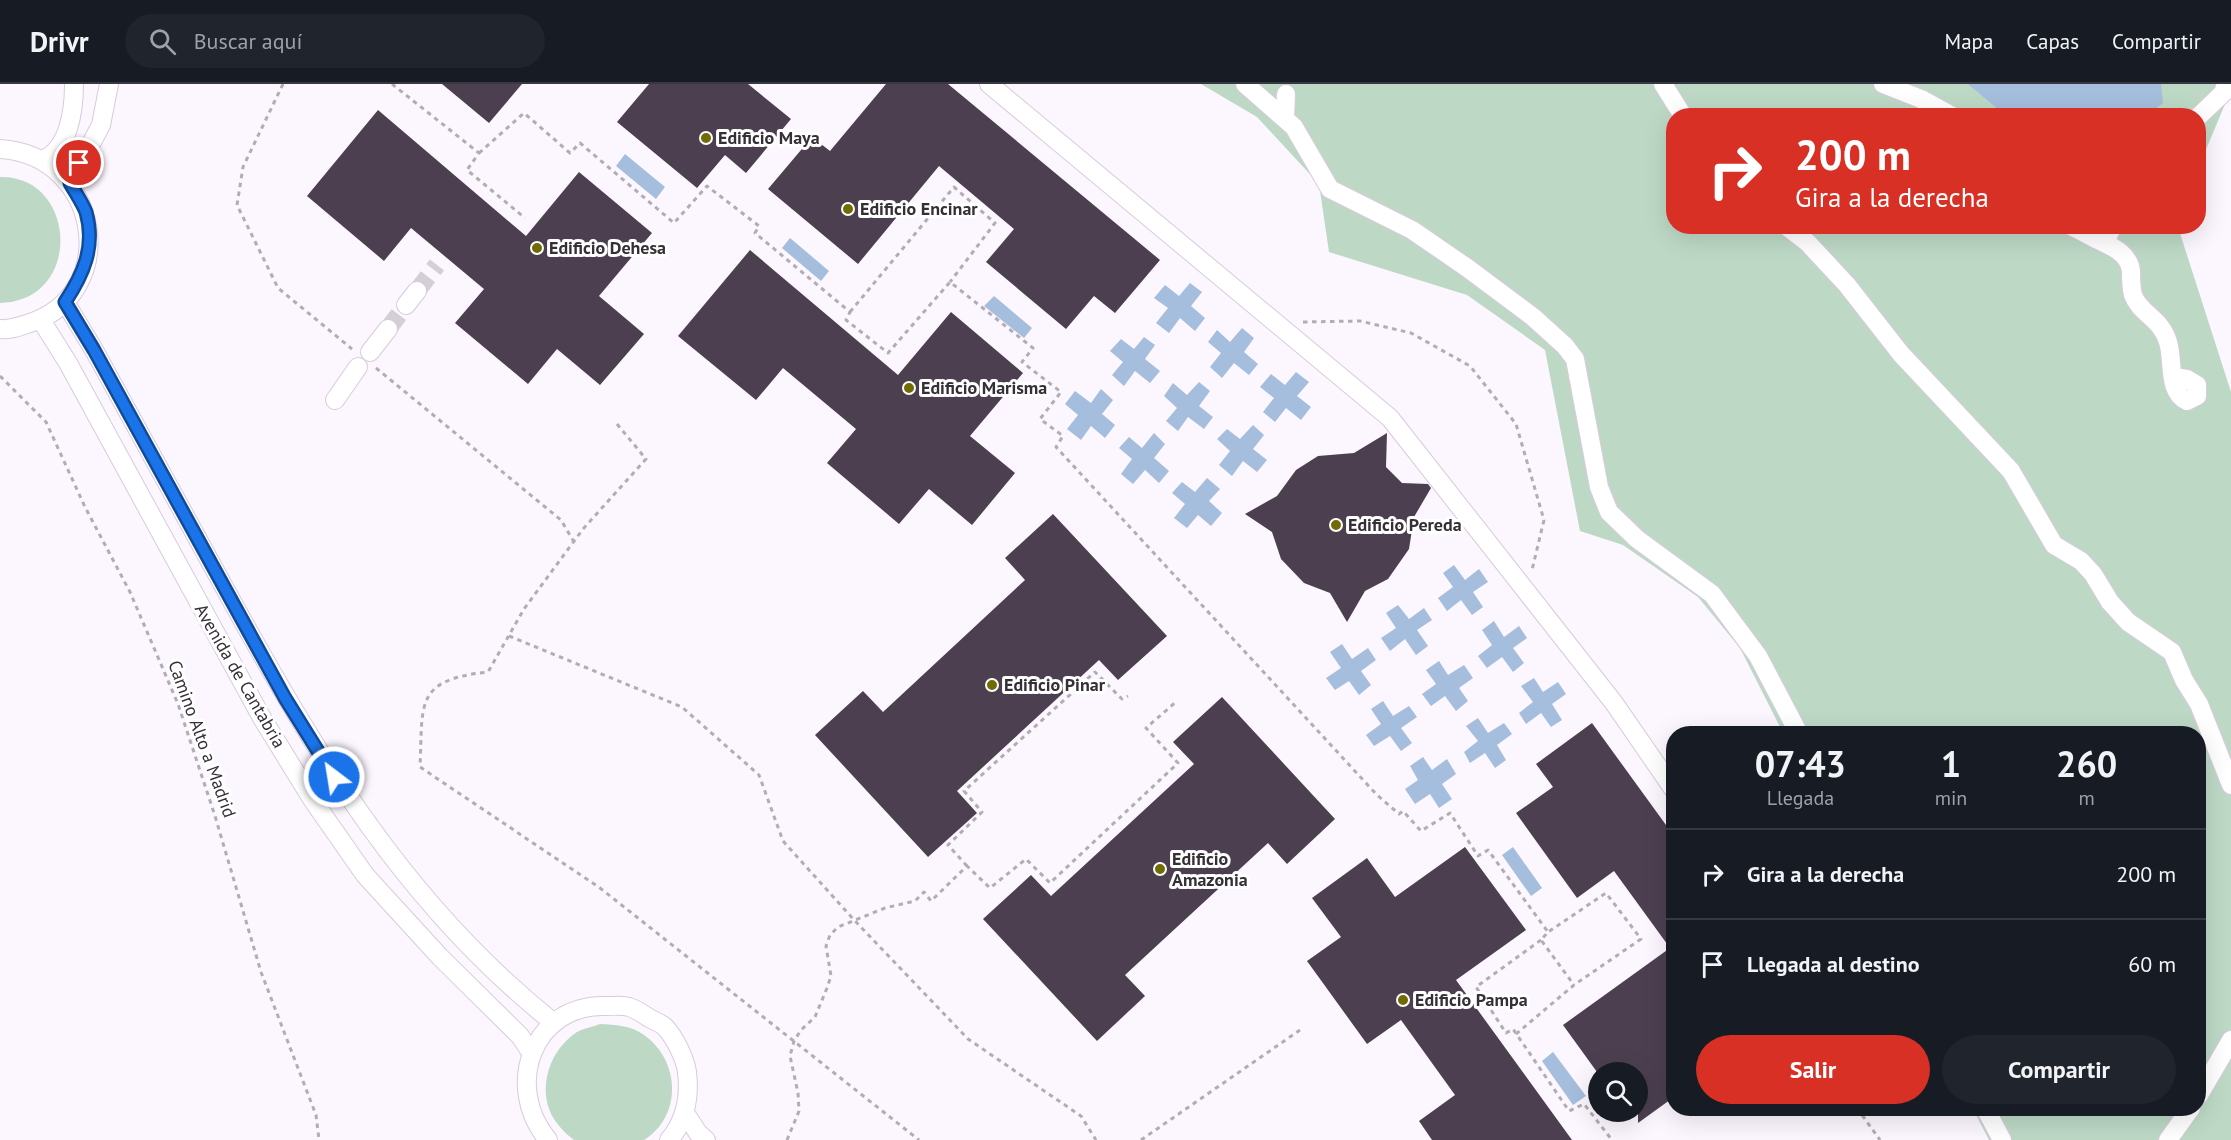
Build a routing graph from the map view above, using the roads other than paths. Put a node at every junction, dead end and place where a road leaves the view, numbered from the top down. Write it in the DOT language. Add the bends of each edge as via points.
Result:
graph roads {
  1 [pos="74,84"];
  2 [pos="109,84"];
  3 [pos="989,84"];
  4 [pos="1245,84"];
  5 [pos="1663,84"];
  6 [pos="1883,84"];
  7 [pos="2226,84"];
  8 [pos="1286,94"];
  9 [pos="1678,108"];
  10 [pos="1937,108"];
  11 [pos="2206,109"];
  12 [pos="1285,118"];
  13 [pos="0,150"];
  14 [pos="42,160"];
  15 [pos="70,183"];
  16 [pos="1796,234"];
  17 [pos="2086,234"];
  18 [pos="2109,234"];
  19 [pos="2115,234"];
  20 [pos="2096,239"];
  21 [pos="2117,249"];
  22 [pos="65,302"];
  23 [pos="41,320"];
  24 [pos="0,329"];
  25 [pos="388,329"];
  26 [pos="370,352"];
  27 [pos="358,367"];
  28 [pos="2174,377"];
  29 [pos="335,400"];
  30 [pos="1795,726"];
  31 [pos="1666,778"];
  32 [pos="2231,785"];
  33 [pos="554,1023"];
  34 [pos="2231,1040"];
  35 [pos="532,1054"];
  36 [pos="2206,1083"];
  37 [pos="685,1113"];
  38 [pos="1989,1116"];
  39 [pos="2185,1116"];
  40 [pos="548,1140"];
  41 [pos="669,1140"];
  42 [pos="706,1140"];
  43 [pos="2002,1140"];
  44 [pos="2168,1140"];
  1 -- 14 [label="street" via="74,103 61,146 53,156"];
  2 -- 15 [label="street" via="101,125"];
  3 -- 31 [label="street" via="1390,418 1614,703"];
  4 -- 12 [label="street"];
  5 -- 9 [label="street"];
  6 -- 10 [label="street"];
  7 -- 11 [label="street" via="2223,93"];
  8 -- 12 [label="street"];
  12 -- 30 [label="street" via="1330,189 1421,236 1533,317 1565,346 1575,359 1599,488 1609,512 1637,539 1712,594 1758,656"];
  13 -- 14 [label="street" via="17,150"];
  14 -- 15 [label="street"];
  15 -- 22 [label="street" via="86,212 89,245 81,278"];
  16 -- 32 [label="street" via="1847,285 1901,354 2011,471 2054,544 2094,574 2110,602 2128,622 2172,652 2199,704"];
  17 -- 20 [label="street"];
  18 -- 20 [label="street"];
  19 -- 21 [label="street"];
  20 -- 21 [label="street"];
  21 -- 28 [label="street" via="2130,263 2133,294 2165,330"];
  22 -- 23 [label="street"];
  22 -- 33 [label="street, Avenida de Cantabria" via="285,698 334,777 387,853 454,931"];
  23 -- 24 [label="street"];
  23 -- 35 [label="street, Avenida de Cantabria" via="262,718 312,799 365,875 520,1036"];
  25 -- 26 [label="street"];
  27 -- 29 [label="street"];
  33 -- 35 [label="street"];
  33 -- 37 [label="street" via="591,1005 629,1006 665,1026 686,1061 689,1094"];
  34 -- 36 [label="street"];
  35 -- 40 [label="street" via="526,1096 536,1126"];
  37 -- 41 [label="street"];
  37 -- 42 [label="street"];
  38 -- 43 [label="street"];
  39 -- 44 [label="street"];
}
